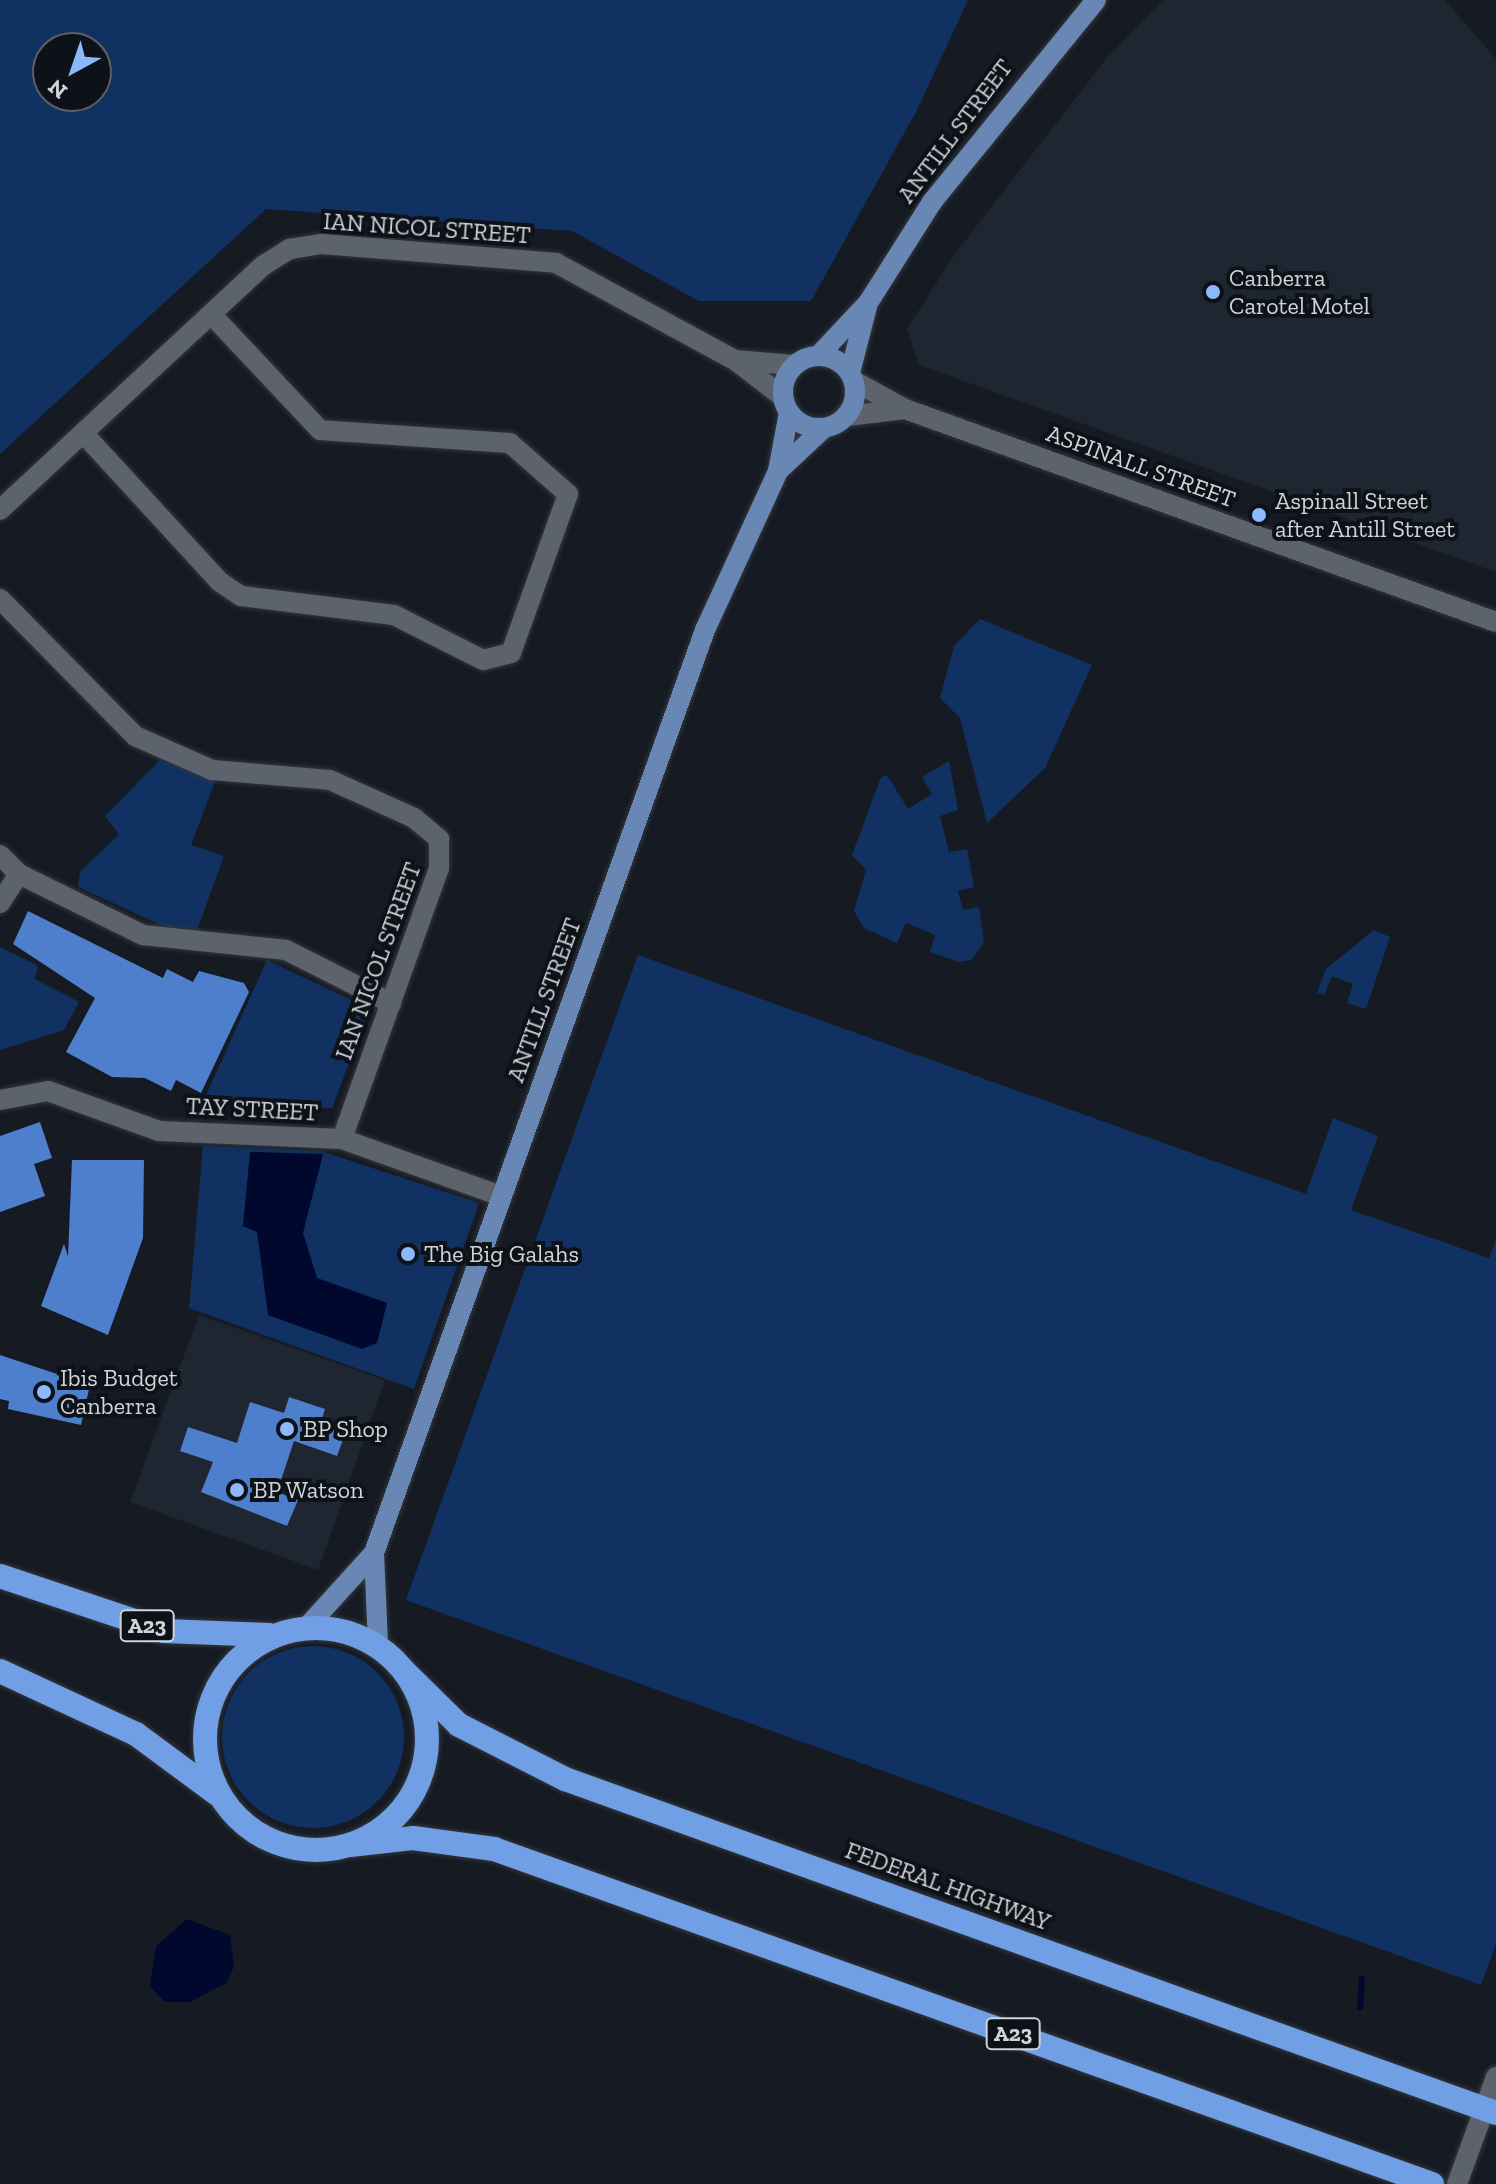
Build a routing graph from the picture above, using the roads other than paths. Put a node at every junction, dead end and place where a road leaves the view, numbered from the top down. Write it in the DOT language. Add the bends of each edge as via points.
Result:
graph roads {
  1 [pos="1096,0"];
  2 [pos="868,303"];
  3 [pos="211,314"];
  4 [pos="818,356"];
  5 [pos="735,360"];
  6 [pos="794,365"];
  7 [pos="852,377"];
  8 [pos="786,404"];
  9 [pos="905,409"];
  10 [pos="847,416"];
  11 [pos="824,428"];
  12 [pos="83,433"];
  13 [pos="778,471"];
  14 [pos="0,510"];
  15 [pos="0,599"];
  16 [pos="1496,622"];
  17 [pos="0,855"];
  18 [pos="19,874"];
  19 [pos="0,903"];
  20 [pos="391,1003"];
  21 [pos="0,1100"];
  22 [pos="342,1139"];
  23 [pos="501,1196"];
  24 [pos="374,1553"];
  25 [pos="0,1576"];
  26 [pos="306,1628"];
  27 [pos="276,1635"];
  28 [pos="378,1646"];
  29 [pos="0,1671"];
  30 [pos="404,1671"];
  31 [pos="222,1798"];
  32 [pos="350,1845"];
  33 [pos="1496,2077"];
  34 [pos="1490,2111"];
  35 [pos="1432,2184"];
  36 [pos="1457,2184"];
  1 -- 2 [label="main road, ANTILL STREET" via="932,202"];
  2 -- 4 [label="main road, ANTILL STREET"];
  2 -- 7 [label="main road, ANTILL STREET"];
  3 -- 5 [label="street, IAN NICOL STREET" via="290,249 322,244 511,257 586,275"];
  3 -- 12 [label="street, IAN NICOL STREET"];
  3 -- 12 [label="street" via="320,430 510,443 568,494 511,653 483,660 394,615 241,596 220,582"];
  4 -- 6 [label="main road"];
  4 -- 7 [label="main road"];
  5 -- 6 [label="street, IAN NICOL STREET"];
  5 -- 8 [label="street, IAN NICOL STREET"];
  6 -- 8 [label="main road"];
  7 -- 9 [label="street, ASPINALL STREET"];
  7 -- 10 [label="main road"];
  8 -- 11 [label="main road"];
  8 -- 13 [label="main road, ANTILL STREET"];
  9 -- 10 [label="street, ASPINALL STREET"];
  9 -- 16 [label="street, ASPINALL STREET"];
  10 -- 11 [label="main road"];
  11 -- 13 [label="main road, ANTILL STREET"];
  12 -- 14 [label="street, IAN NICOL STREET"];
  13 -- 23 [label="main road, ANTILL STREET" via="705,630"];
  15 -- 20 [label="street, IAN NICOL STREET" via="135,736 212,770 330,780 435,833 443,849 439,868"];
  17 -- 18 [label="street"];
  18 -- 19 [label="street"];
  18 -- 20 [label="street" via="143,935 286,950"];
  20 -- 22 [label="street, IAN NICOL STREET"];
  21 -- 22 [label="street, TAY STREET" via="48,1091 159,1131"];
  22 -- 23 [label="street, TAY STREET"];
  23 -- 24 [label="main road, ANTILL STREET"];
  24 -- 26 [label="main road, ANTILL STREET"];
  24 -- 28 [label="main road, ANTILL STREET"];
  25 -- 27 [label="highway, A23" via="164,1631"];
  26 -- 27 [label="highway, A23"];
  26 -- 28 [label="highway, A23" via="344,1631"];
  27 -- 31 [label="highway, A23" via="242,1655 210,1703 206,1760"];
  28 -- 30 [label="highway, A23"];
  29 -- 31 [label="highway, A23" via="136,1734"];
  30 -- 32 [label="highway, A23" via="426,1724 422,1774 394,1819"];
  30 -- 34 [label="highway, FEDERAL HIGHWAY / A23" via="459,1725 565,1779"];
  31 -- 32 [label="highway, A23" via="248,1826 279,1844"];
  32 -- 35 [label="highway, A23" via="413,1838 494,1849"];
  33 -- 34 [label="street"];
  34 -- 36 [label="street"];
}
